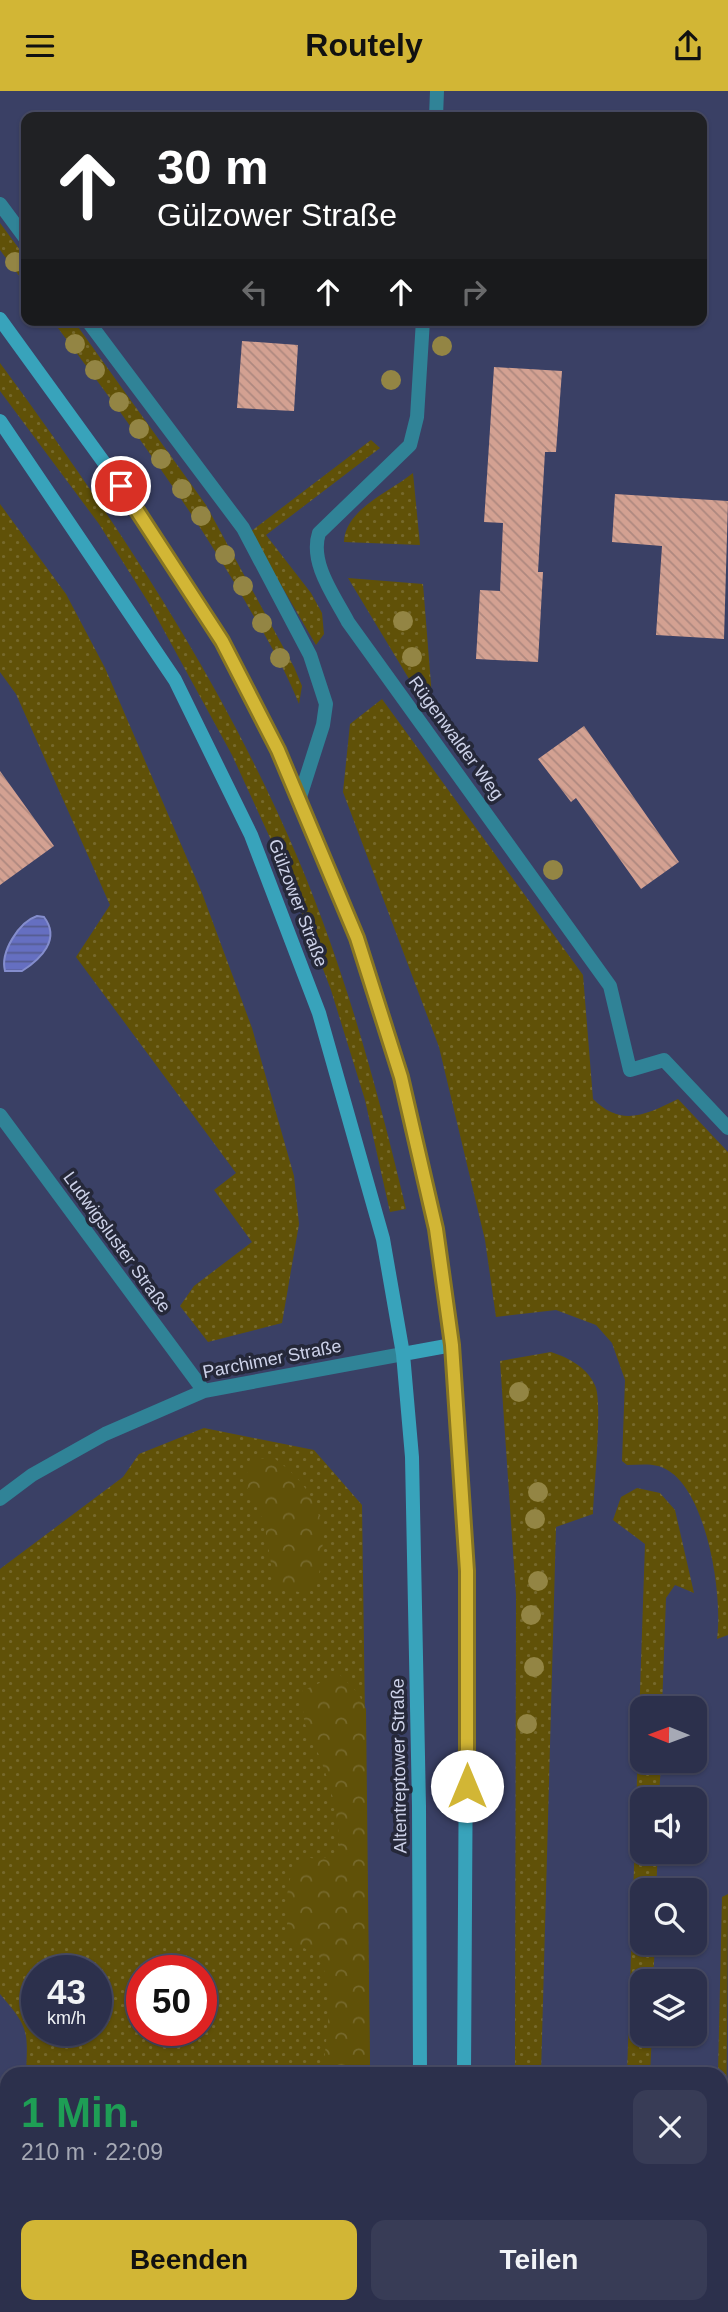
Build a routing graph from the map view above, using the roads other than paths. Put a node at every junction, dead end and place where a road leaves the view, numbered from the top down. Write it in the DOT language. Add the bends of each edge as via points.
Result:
graph roads {
  1 [pos="437,91"];
  2 [pos="436,112"];
  3 [pos="0,204"];
  4 [pos="21,232"];
  5 [pos="0,319"];
  6 [pos="92,326"];
  7 [pos="423,326"];
  8 [pos="0,421"];
  9 [pos="299,800"];
  10 [pos="0,1115"];
  11 [pos="728,1128"];
  12 [pos="452,1345"];
  13 [pos="403,1354"];
  14 [pos="204,1391"];
  15 [pos="412,1457"];
  16 [pos="0,1499"];
  17 [pos="420,2067"];
  18 [pos="464,2067"];
  1 -- 2 [label="street"];
  3 -- 4 [label="street"];
  5 -- 9 [label="main road" via="121,486 222,641"];
  6 -- 9 [label="street" via="243,528 310,655 326,704"];
  7 -- 11 [label="street, Rügenwalder Weg" via="417,417 410,445 324,527 316,543 318,562 348,622 610,986 630,1070 664,1060"];
  8 -- 13 [label="main road, Gülzower Straße" via="175,680 251,835 319,1013 348,1106 383,1239"];
  9 -- 12 [label="main road" via="357,938 401,1077 436,1229"];
  10 -- 14 [label="street, Ludwigsluster Straße"];
  12 -- 13 [label="main road, Parchimer Straße"];
  12 -- 18 [label="main road" via="467,1571"];
  13 -- 14 [label="street, Parchimer Straße"];
  13 -- 15 [label="main road, Gülzower Straße"];
  14 -- 16 [label="street, Parchimer Straße" via="105,1434 32,1475"];
  15 -- 17 [label="main road, Altentreptower Straße"];
}
